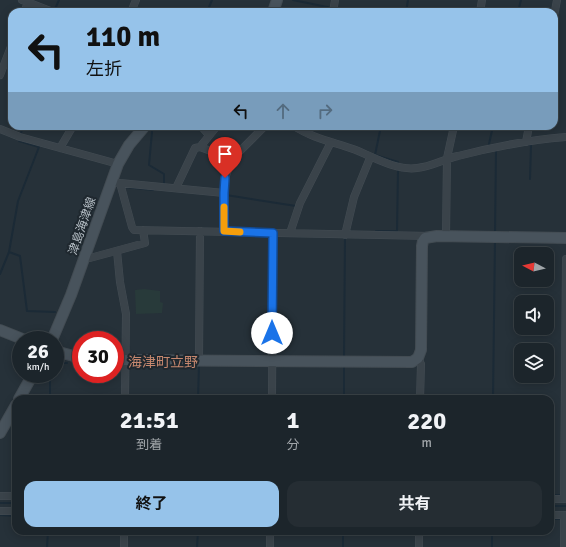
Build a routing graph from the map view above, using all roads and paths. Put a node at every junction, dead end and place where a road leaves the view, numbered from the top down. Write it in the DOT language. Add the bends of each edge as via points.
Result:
graph roads {
  1 [pos="26,1"];
  2 [pos="43,8"];
  3 [pos="8,54"];
  4 [pos="0,74"];
  5 [pos="0,129"];
  6 [pos="71,130"];
  7 [pos="142,130"];
  8 [pos="205,130"];
  9 [pos="213,130"];
  10 [pos="261,130"];
  11 [pos="305,130"];
  12 [pos="453,130"];
  13 [pos="528,130"];
  14 [pos="209,135"];
  15 [pos="566,137"];
  16 [pos="331,142"];
  17 [pos="526,142"];
  18 [pos="200,147"];
  19 [pos="60,148"];
  20 [pos="370,158"];
  21 [pos="447,158"];
  22 [pos="232,159"];
  23 [pos="118,164"];
  24 [pos="115,183"];
  25 [pos="176,188"];
  26 [pos="224,193"];
  27 [pos="143,230"];
  28 [pos="200,231"];
  29 [pos="224,231"];
  30 [pos="273,233"];
  31 [pos="290,233"];
  32 [pos="345,235"];
  33 [pos="430,236"];
  34 [pos="446,236"];
  35 [pos="566,238"];
  36 [pos="117,251"];
  37 [pos="85,257"];
  38 [pos="566,259"];
  39 [pos="0,330"];
  40 [pos="56,331"];
  41 [pos="12,335"];
  42 [pos="418,358"];
  43 [pos="126,360"];
  44 [pos="199,361"];
  45 [pos="272,361"];
  46 [pos="28,383"];
  47 [pos="21,395"];
  48 [pos="125,395"];
  49 [pos="272,395"];
  50 [pos="420,395"];
  51 [pos="12,412"];
  52 [pos="0,433"];
  53 [pos="0,496"];
  54 [pos="12,496"];
  55 [pos="554,499"];
  56 [pos="565,499"];
  57 [pos="0,511"];
  58 [pos="12,512"];
  59 [pos="554,515"];
  60 [pos="565,515"];
  61 [pos="124,535"];
  62 [pos="270,535"];
  63 [pos="419,535"];
  64 [pos="124,547"];
  65 [pos="270,547"];
  66 [pos="419,547"];
  67 [pos="564,547"];
  1 -- 2 [label="street"];
  3 -- 4 [label="street"];
  5 -- 19 [label="street"];
  6 -- 19 [label="street"];
  7 -- 23 [label="street, 津島海津線"];
  8 -- 14 [label="street"];
  9 -- 14 [label="street"];
  10 -- 22 [label="street"];
  11 -- 16 [label="street"];
  12 -- 21 [label="street"];
  13 -- 17 [label="street"];
  14 -- 18 [label="street"];
  15 -- 17 [label="street"];
  16 -- 20 [label="street"];
  16 -- 31 [label="street" via="300,203"];
  17 -- 21 [label="street"];
  18 -- 22 [label="street"];
  18 -- 25 [label="street" via="195,148"];
  19 -- 23 [label="street"];
  20 -- 21 [label="street" via="409,169 424,167"];
  20 -- 32 [label="street" via="354,197"];
  21 -- 34 [label="street"];
  22 -- 26 [label="street" via="225,178"];
  23 -- 24 [label="street, 津島海津線"];
  24 -- 25 [label="street"];
  24 -- 27 [label="street" via="132,227 134,230"];
  24 -- 37 [label="street, 津島海津線"];
  25 -- 26 [label="street"];
  26 -- 29 [label="street"];
  27 -- 28 [label="street"];
  27 -- 36 [label="street" via="145,243"];
  28 -- 29 [label="street"];
  28 -- 44 [label="street"];
  29 -- 30 [label="street"];
  30 -- 31 [label="street"];
  30 -- 45 [label="street"];
  31 -- 32 [label="street"];
  32 -- 33 [label="street"];
  33 -- 34 [label="street"];
  33 -- 42 [label="street" via="425,238 422,246 421,350"];
  34 -- 35 [label="street"];
  36 -- 37 [label="street"];
  36 -- 43 [label="street" via="126,314"];
  37 -- 40 [label="street, 津島海津線"];
  38 -- 56 [label="street"];
  39 -- 41 [label="street"];
  42 -- 45 [label="street" via="412,362"];
  42 -- 50 [label="street" via="421,364"];
  43 -- 44 [label="street"];
  43 -- 48 [label="street"];
  44 -- 45 [label="street"];
  45 -- 49 [label="street"];
  46 -- 47 [label="street"];
  51 -- 52 [label="street"];
  53 -- 54 [label="street"];
  55 -- 56 [label="street"];
  57 -- 58 [label="street"];
  59 -- 60 [label="street"];
  60 -- 67 [label="street"];
  61 -- 64 [label="street"];
  62 -- 65 [label="street"];
  63 -- 66 [label="street"];
}
